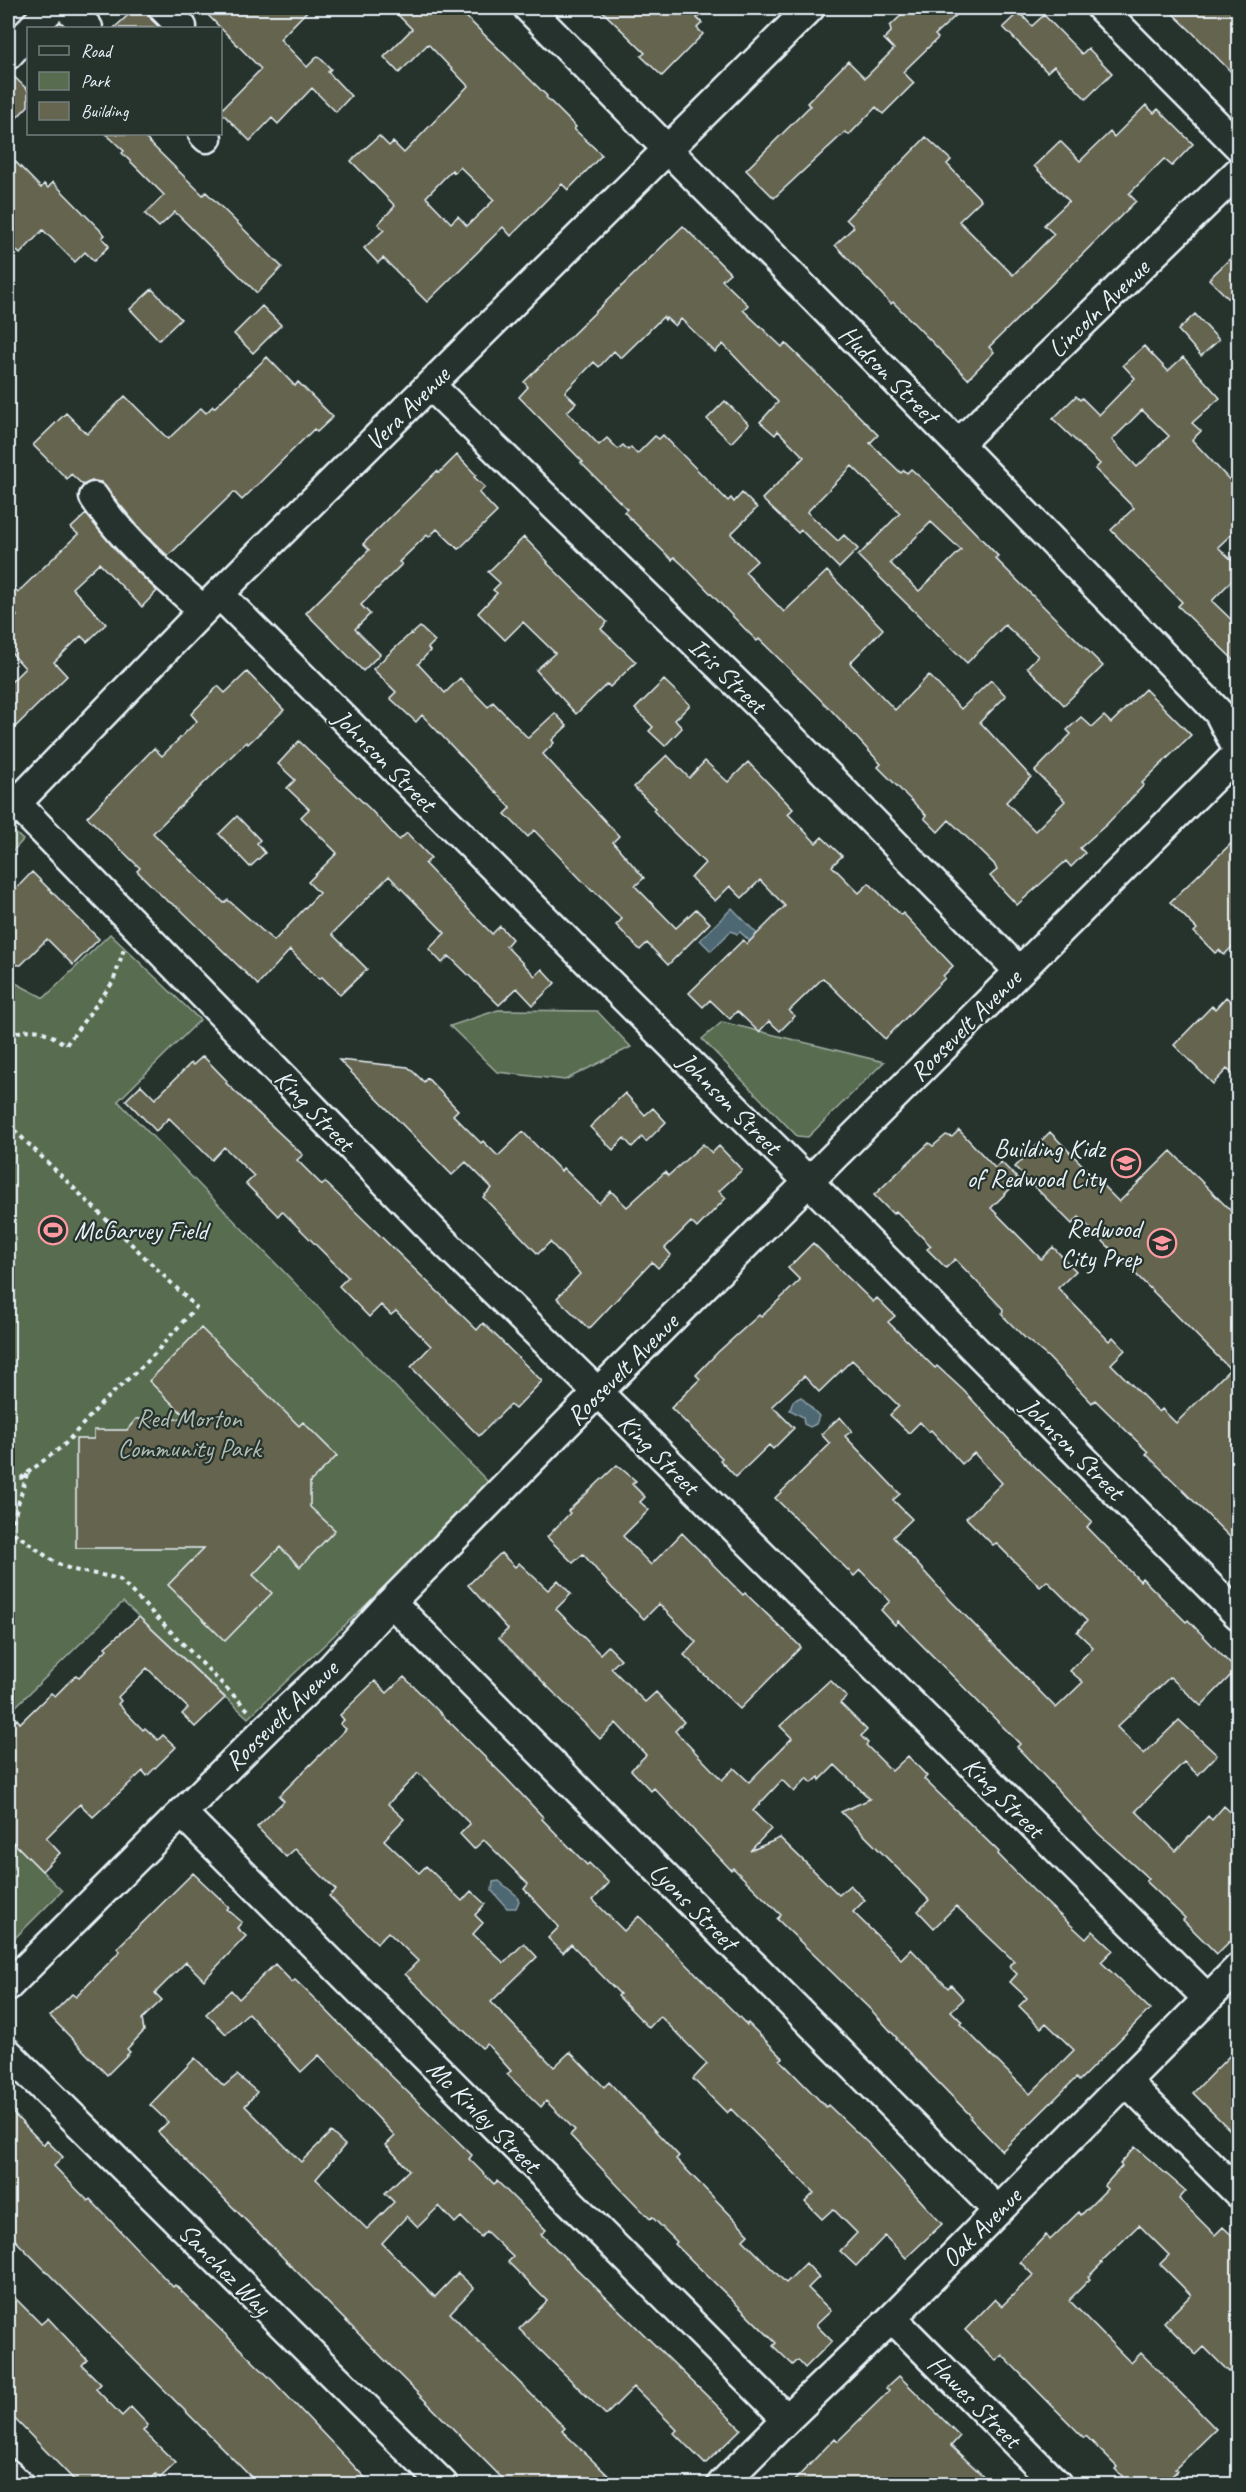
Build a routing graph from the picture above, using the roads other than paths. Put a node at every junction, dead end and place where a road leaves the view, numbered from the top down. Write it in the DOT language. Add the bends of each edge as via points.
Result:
graph roads {
  1 [pos="52,8"];
  2 [pos="68,8"];
  3 [pos="528,8"];
  4 [pos="810,8"];
  5 [pos="1101,8"];
  6 [pos="33,27"];
  7 [pos="87,27"];
  8 [pos="27,34"];
  9 [pos="8,55"];
  10 [pos="1239,146"];
  11 [pos="667,148"];
  12 [pos="1239,172"];
  13 [pos="430,385"];
  14 [pos="958,444"];
  15 [pos="94,496"];
  16 [pos="211,602"];
  17 [pos="1239,752"];
  18 [pos="11,807"];
  19 [pos="1019,971"];
  20 [pos="807,1182"];
  21 [pos="597,1393"];
  22 [pos="391,1602"];
  23 [pos="1239,1615"];
  24 [pos="182,1813"];
  25 [pos="1239,1968"];
  26 [pos="8,1986"];
  27 [pos="1207,1998"];
  28 [pos="8,2053"];
  29 [pos="1127,2082"];
  30 [pos="1239,2193"];
  31 [pos="997,2210"];
  32 [pos="892,2318"];
  33 [pos="787,2419"];
  34 [pos="8,2474"];
  35 [pos="1049,2482"];
  36 [pos="18,2484"];
  37 [pos="443,2484"];
  38 [pos="722,2484"];
  1 -- 6 [label="street"];
  2 -- 7 [label="street"];
  3 -- 11 [label="street, Hudson Street"];
  4 -- 11 [label="street, Vera Avenue"];
  5 -- 10 [label="street"];
  8 -- 9 [label="street"];
  11 -- 13 [label="street, Vera Avenue"];
  11 -- 14 [label="street, Hudson Street"];
  12 -- 14 [label="street, Lincoln Avenue"];
  13 -- 16 [label="street, Vera Avenue"];
  13 -- 19 [label="street, Iris Street" via="764,710"];
  14 -- 17 [label="street, Hudson Street" via="1219,713"];
  15 -- 16 [label="street, Johnson Street" via="106,515 178,588"];
  16 -- 18 [label="street, Vera Avenue"];
  16 -- 20 [label="street, Johnson Street"];
  17 -- 19 [label="street, Roosevelt Avenue"];
  18 -- 21 [label="street, King Street" via="132,922"];
  19 -- 20 [label="street, Roosevelt Avenue"];
  20 -- 21 [label="street, Roosevelt Avenue"];
  20 -- 23 [label="street, Johnson Street"];
  21 -- 22 [label="street, Roosevelt Avenue"];
  21 -- 27 [label="street, King Street"];
  22 -- 24 [label="street, Roosevelt Avenue" via="332,1667"];
  22 -- 31 [label="street, Lyons Street"];
  24 -- 26 [label="street, Roosevelt Avenue"];
  24 -- 33 [label="street, Mc Kinley Street"];
  25 -- 27 [label="street, Oak Avenue"];
  27 -- 29 [label="street, Oak Avenue"];
  28 -- 37 [label="street, Sanchez Way"];
  29 -- 30 [label="street"];
  29 -- 31 [label="street, Oak Avenue"];
  31 -- 32 [label="street, Oak Avenue"];
  32 -- 33 [label="street, Oak Avenue"];
  32 -- 35 [label="street, Hawes Street"];
  33 -- 38 [label="street, Oak Avenue"];
  34 -- 36 [label="street"];
}
